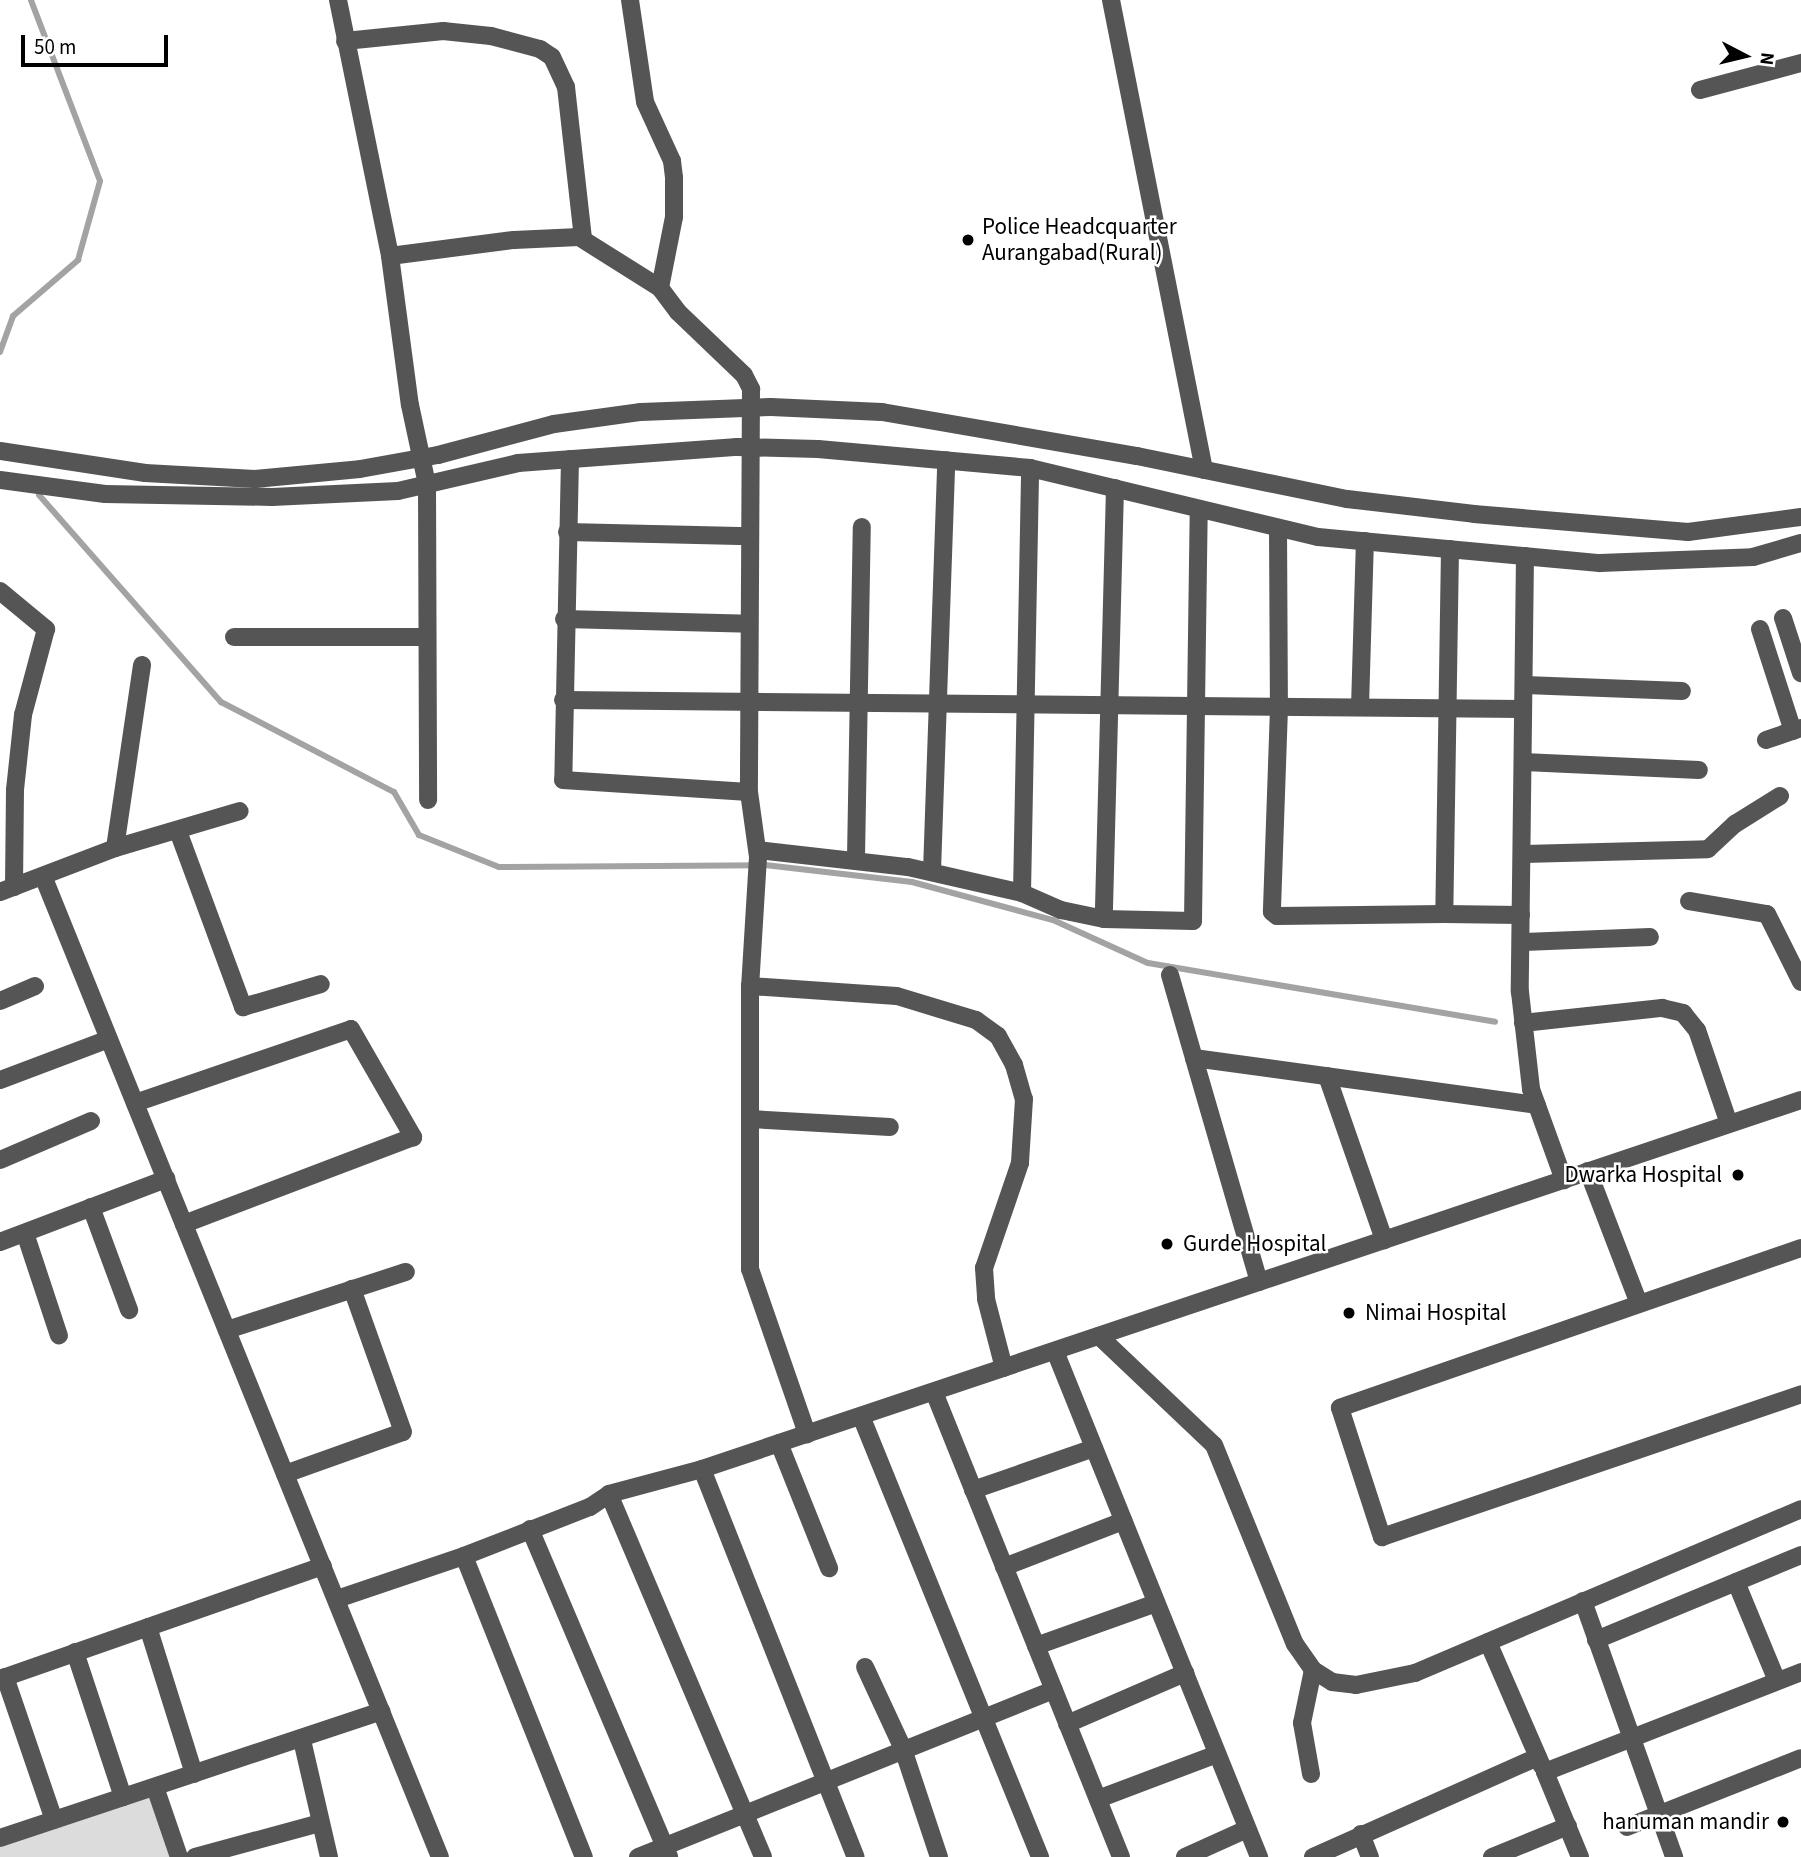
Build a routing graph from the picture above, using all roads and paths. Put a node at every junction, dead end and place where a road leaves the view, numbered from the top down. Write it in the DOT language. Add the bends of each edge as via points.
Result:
graph roads {
  1 [pos="338,0"];
  2 [pos="631,0"];
  3 [pos="1111,0"];
  4 [pos="345,41"];
  5 [pos="1801,63"];
  6 [pos="1700,90"];
  7 [pos="583,239"];
  8 [pos="390,256"];
  9 [pos="660,288"];
  10 [pos="752,408"];
  11 [pos="751,447"];
  12 [pos="0,451"];
  13 [pos="420,458"];
  14 [pos="570,459"];
  15 [pos="946,460"];
  16 [pos="1030,468"];
  17 [pos="1204,470"];
  18 [pos="0,480"];
  19 [pos="427,484"];
  20 [pos="1115,488"];
  21 [pos="1199,509"];
  22 [pos="1801,517"];
  23 [pos="862,527"];
  24 [pos="1279,528"];
  25 [pos="567,532"];
  26 [pos="750,536"];
  27 [pos="1365,541"];
  28 [pos="1801,543"];
  29 [pos="1450,549"];
  30 [pos="1525,556"];
  31 [pos="0,591"];
  32 [pos="1783,618"];
  33 [pos="564,619"];
  34 [pos="750,624"];
  35 [pos="1760,629"];
  36 [pos="234,637"];
  37 [pos="427,637"];
  38 [pos="142,665"];
  39 [pos="1801,673"];
  40 [pos="1525,685"];
  41 [pos="1682,691"];
  42 [pos="563,700"];
  43 [pos="749,704"];
  44 [pos="858,705"];
  45 [pos="940,706"];
  46 [pos="1110,706"];
  47 [pos="1194,706"];
  48 [pos="1025,707"];
  49 [pos="1279,708"];
  50 [pos="1360,708"];
  51 [pos="1448,708"];
  52 [pos="1523,709"];
  53 [pos="1797,729"];
  54 [pos="1766,740"];
  55 [pos="1523,762"];
  56 [pos="1699,770"];
  57 [pos="749,792"];
  58 [pos="1780,796"];
  59 [pos="428,800"];
  60 [pos="240,811"];
  61 [pos="178,831"];
  62 [pos="115,848"];
  63 [pos="1522,855"];
  64 [pos="856,858"];
  65 [pos="758,861"];
  66 [pos="932,872"];
  67 [pos="43,876"];
  68 [pos="7,890"];
  69 [pos="1022,893"];
  70 [pos="1689,901"];
  71 [pos="1444,915"];
  72 [pos="1521,915"];
  73 [pos="1104,919"];
  74 [pos="1650,937"];
  75 [pos="1521,942"];
  76 [pos="1170,975"];
  77 [pos="1801,982"];
  78 [pos="321,984"];
  79 [pos="35,986"];
  80 [pos="750,986"];
  81 [pos="0,1001"];
  82 [pos="1523,1023"];
  83 [pos="109,1039"];
  84 [pos="1194,1058"];
  85 [pos="1327,1076"];
  86 [pos="0,1080"];
  87 [pos="1801,1100"];
  88 [pos="135,1103"];
  89 [pos="1537,1105"];
  90 [pos="750,1119"];
  91 [pos="91,1121"];
  92 [pos="1729,1124"];
  93 [pos="890,1126"];
  94 [pos="0,1160"];
  95 [pos="1588,1171"];
  96 [pos="166,1179"];
  97 [pos="1564,1180"];
  98 [pos="91,1207"];
  99 [pos="184,1224"];
  100 [pos="25,1233"];
  101 [pos="1384,1240"];
  102 [pos="0,1242"];
  103 [pos="1801,1248"];
  104 [pos="406,1272"];
  105 [pos="1259,1282"];
  106 [pos="352,1289"];
  107 [pos="1639,1304"];
  108 [pos="129,1310"];
  109 [pos="227,1329"];
  110 [pos="59,1336"];
  111 [pos="1099,1336"];
  112 [pos="1055,1351"];
  113 [pos="1004,1368"];
  114 [pos="934,1392"];
  115 [pos="1801,1394"];
  116 [pos="861,1416"];
  117 [pos="807,1434"];
  118 [pos="779,1444"];
  119 [pos="1094,1448"];
  120 [pos="702,1469"];
  121 [pos="285,1474"];
  122 [pos="973,1490"];
  123 [pos="609,1494"];
  124 [pos="1801,1508"];
  125 [pos="1123,1521"];
  126 [pos="530,1529"];
  127 [pos="1801,1555"];
  128 [pos="464,1556"];
  129 [pos="323,1566"];
  130 [pos="1004,1567"];
  131 [pos="829,1568"];
  132 [pos="1736,1582"];
  133 [pos="337,1599"];
  134 [pos="1583,1601"];
  135 [pos="1156,1603"];
  136 [pos="148,1627"];
  137 [pos="1596,1640"];
  138 [pos="1488,1642"];
  139 [pos="1036,1646"];
  140 [pos="75,1652"];
  141 [pos="865,1667"];
  142 [pos="1312,1670"];
  143 [pos="1801,1672"];
  144 [pos="1185,1673"];
  145 [pos="2,1678"];
  146 [pos="1777,1681"];
  147 [pos="1054,1690"];
  148 [pos="381,1711"];
  149 [pos="983,1717"];
  150 [pos="1067,1724"];
  151 [pos="1630,1738"];
  152 [pos="302,1740"];
  153 [pos="903,1749"];
  154 [pos="1217,1754"];
  155 [pos="1801,1758"];
  156 [pos="1541,1765"];
  157 [pos="194,1773"];
  158 [pos="1311,1774"];
  159 [pos="824,1780"];
  160 [pos="155,1787"];
  161 [pos="122,1797"];
  162 [pos="1098,1799"];
  163 [pos="1658,1813"];
  164 [pos="746,1817"];
  165 [pos="54,1820"];
  166 [pos="320,1823"];
  167 [pos="1568,1826"];
  168 [pos="1627,1827"];
  169 [pos="1247,1829"];
  170 [pos="1361,1834"];
  171 [pos="0,1838"];
  172 [pos="667,1851"];
  173 [pos="178,1857"];
  174 [pos="195,1857"];
  175 [pos="329,1857"];
  176 [pos="440,1857"];
  177 [pos="584,1857"];
  178 [pos="638,1857"];
  179 [pos="763,1857"];
  180 [pos="856,1857"];
  181 [pos="939,1857"];
  182 [pos="1040,1857"];
  183 [pos="1121,1857"];
  184 [pos="1185,1857"];
  185 [pos="1258,1857"];
  186 [pos="1313,1857"];
  187 [pos="1370,1857"];
  188 [pos="1492,1857"];
  189 [pos="1580,1857"];
  190 [pos="1674,1857"];
  1 -- 4 [label="street"];
  2 -- 9 [label="street" via="645,102 672,161 674,178 674,217"];
  3 -- 17 [label="street"];
  4 -- 7 [label="street" via="443,31 491,36 540,49 552,57 566,87"];
  4 -- 8 [label="street"];
  5 -- 6 [label="street"];
  7 -- 8 [label="street" via="514,240"];
  7 -- 9 [label="street"];
  8 -- 13 [label="street"];
  9 -- 10 [label="street" via="678,312 744,375"];
  10 -- 11 [label="street"];
  10 -- 13 [label="street" via="641,412 554,424"];
  10 -- 17 [label="street" via="882,412"];
  11 -- 14 [label="street"];
  11 -- 15 [label="street"];
  11 -- 26 [label="street"];
  12 -- 13 [label="street" via="145,473 255,479"];
  13 -- 19 [label="street"];
  14 -- 19 [label="street" via="518,463"];
  14 -- 25 [label="street"];
  15 -- 16 [label="street"];
  15 -- 45 [label="street"];
  16 -- 20 [label="street"];
  16 -- 48 [label="street"];
  17 -- 22 [label="street" via="1347,499 1675,531"];
  18 -- 19 [label="street" via="105,494 183,497 386,492"];
  19 -- 37 [label="street"];
  20 -- 21 [label="street"];
  20 -- 46 [label="street"];
  21 -- 24 [label="street"];
  21 -- 47 [label="street"];
  23 -- 44 [label="street"];
  24 -- 27 [label="street"];
  24 -- 49 [label="street"];
  25 -- 26 [label="street"];
  25 -- 33 [label="street"];
  26 -- 34 [label="street"];
  27 -- 29 [label="street"];
  27 -- 50 [label="street"];
  28 -- 30 [label="street" via="1753,557 1600,563"];
  29 -- 30 [label="street"];
  29 -- 51 [label="street"];
  30 -- 40 [label="street"];
  31 -- 68 [label="street" via="46,629 23,715"];
  32 -- 39 [label="street"];
  33 -- 34 [label="street"];
  33 -- 42 [label="street"];
  34 -- 43 [label="street"];
  35 -- 53 [label="street"];
  36 -- 37 [label="street"];
  37 -- 59 [label="street"];
  38 -- 62 [label="street"];
  40 -- 41 [label="street"];
  40 -- 52 [label="street"];
  42 -- 43 [label="street"];
  42 -- 57 [label="street" via="566,782"];
  43 -- 44 [label="street"];
  43 -- 57 [label="street"];
  44 -- 45 [label="street"];
  44 -- 64 [label="street"];
  45 -- 48 [label="street"];
  45 -- 66 [label="street"];
  46 -- 47 [label="street"];
  46 -- 48 [label="street"];
  46 -- 73 [label="street"];
  47 -- 49 [label="street"];
  47 -- 73 [label="street" via="1193,921"];
  48 -- 69 [label="street"];
  49 -- 50 [label="street"];
  49 -- 71 [label="street" via="1273,914"];
  50 -- 51 [label="street"];
  51 -- 52 [label="street"];
  51 -- 71 [label="street"];
  52 -- 55 [label="street"];
  53 -- 54 [label="street"];
  55 -- 56 [label="street"];
  55 -- 63 [label="street"];
  57 -- 65 [label="street"];
  58 -- 63 [label="street" via="1735,824 1708,849"];
  60 -- 61 [label="street"];
  61 -- 62 [label="street"];
  61 -- 78 [label="street" via="243,1007"];
  62 -- 67 [label="street"];
  63 -- 72 [label="street"];
  64 -- 65 [label="street"];
  64 -- 66 [label="street"];
  65 -- 80 [label="street"];
  66 -- 69 [label="street"];
  67 -- 68 [label="street"];
  67 -- 83 [label="street"];
  69 -- 73 [label="street" via="1060,910"];
  70 -- 77 [label="street" via="1767,914"];
  71 -- 72 [label="street"];
  72 -- 75 [label="street"];
  74 -- 75 [label="street"];
  75 -- 82 [label="street"];
  76 -- 84 [label="street"];
  79 -- 81 [label="street"];
  80 -- 90 [label="street"];
  80 -- 113 [label="street" via="898,996 976,1020 998,1036 1014,1065 1024,1099 1020,1163 984,1268 986,1299"];
  82 -- 89 [label="street"];
  82 -- 92 [label="street" via="1662,1008 1683,1013 1697,1030"];
  83 -- 86 [label="street"];
  83 -- 88 [label="street"];
  84 -- 85 [label="street"];
  84 -- 105 [label="street"];
  85 -- 89 [label="street"];
  85 -- 101 [label="street"];
  87 -- 92 [label="street"];
  88 -- 96 [label="street"];
  88 -- 99 [label="street" via="351,1029 413,1137"];
  89 -- 97 [label="street"];
  90 -- 93 [label="street"];
  90 -- 117 [label="street" via="750,1269"];
  91 -- 94 [label="street"];
  92 -- 95 [label="street"];
  95 -- 97 [label="street"];
  95 -- 107 [label="street"];
  96 -- 98 [label="street"];
  96 -- 99 [label="street"];
  97 -- 101 [label="street"];
  98 -- 100 [label="street"];
  98 -- 108 [label="street"];
  99 -- 109 [label="street"];
  100 -- 102 [label="street"];
  100 -- 110 [label="street"];
  101 -- 105 [label="street"];
  103 -- 107 [label="street"];
  104 -- 106 [label="street"];
  105 -- 111 [label="street"];
  106 -- 109 [label="street"];
  106 -- 121 [label="street" via="403,1432"];
  107 -- 115 [label="street" via="1340,1408 1382,1536"];
  109 -- 121 [label="street"];
  111 -- 112 [label="street"];
  111 -- 142 [label="street" via="1214,1444 1295,1644"];
  112 -- 113 [label="street"];
  112 -- 119 [label="street"];
  113 -- 114 [label="street"];
  114 -- 116 [label="street"];
  114 -- 122 [label="street"];
  116 -- 117 [label="street"];
  116 -- 149 [label="street"];
  117 -- 118 [label="street"];
  118 -- 120 [label="street"];
  118 -- 131 [label="street"];
  119 -- 122 [label="street"];
  119 -- 125 [label="street"];
  120 -- 123 [label="street"];
  120 -- 159 [label="street"];
  121 -- 129 [label="street"];
  122 -- 130 [label="street"];
  123 -- 126 [label="street" via="590,1507"];
  123 -- 164 [label="street"];
  124 -- 134 [label="street"];
  125 -- 130 [label="street"];
  125 -- 135 [label="street"];
  126 -- 128 [label="street"];
  126 -- 172 [label="street"];
  127 -- 132 [label="street"];
  128 -- 133 [label="street"];
  128 -- 177 [label="street"];
  129 -- 133 [label="street"];
  129 -- 136 [label="street"];
  130 -- 139 [label="street"];
  132 -- 137 [label="street"];
  132 -- 146 [label="street"];
  133 -- 148 [label="street"];
  134 -- 137 [label="street"];
  134 -- 138 [label="street"];
  135 -- 139 [label="street"];
  135 -- 144 [label="street"];
  136 -- 140 [label="street"];
  136 -- 157 [label="street"];
  137 -- 151 [label="street"];
  138 -- 142 [label="street" via="1415,1673 1356,1685 1332,1682"];
  138 -- 156 [label="street"];
  139 -- 147 [label="street"];
  140 -- 145 [label="street"];
  140 -- 161 [label="street"];
  141 -- 153 [label="street"];
  142 -- 158 [label="street" via="1302,1723"];
  143 -- 146 [label="street"];
  144 -- 150 [label="street"];
  144 -- 154 [label="street"];
  145 -- 165 [label="street"];
  146 -- 151 [label="street"];
  147 -- 149 [label="street"];
  147 -- 150 [label="street"];
  148 -- 152 [label="street"];
  148 -- 176 [label="street"];
  149 -- 153 [label="street"];
  149 -- 182 [label="street"];
  150 -- 162 [label="street"];
  151 -- 156 [label="street"];
  151 -- 163 [label="street"];
  152 -- 157 [label="street"];
  152 -- 166 [label="street"];
  153 -- 159 [label="street"];
  153 -- 181 [label="street"];
  154 -- 162 [label="street"];
  154 -- 169 [label="street"];
  155 -- 163 [label="street"];
  156 -- 167 [label="street"];
  156 -- 170 [label="street"];
  157 -- 160 [label="street"];
  159 -- 164 [label="street"];
  159 -- 180 [label="street"];
  160 -- 161 [label="street"];
  160 -- 173 [label="street"];
  161 -- 165 [label="street"];
  162 -- 183 [label="street"];
  163 -- 168 [label="street"];
  163 -- 190 [label="street"];
  164 -- 172 [label="street"];
  164 -- 179 [label="street"];
  165 -- 171 [label="street"];
  166 -- 174 [label="street"];
  166 -- 175 [label="street"];
  167 -- 188 [label="street"];
  167 -- 189 [label="street"];
  169 -- 184 [label="street"];
  169 -- 185 [label="street"];
  170 -- 186 [label="street"];
  170 -- 187 [label="street"];
  172 -- 178 [label="street"];
}
